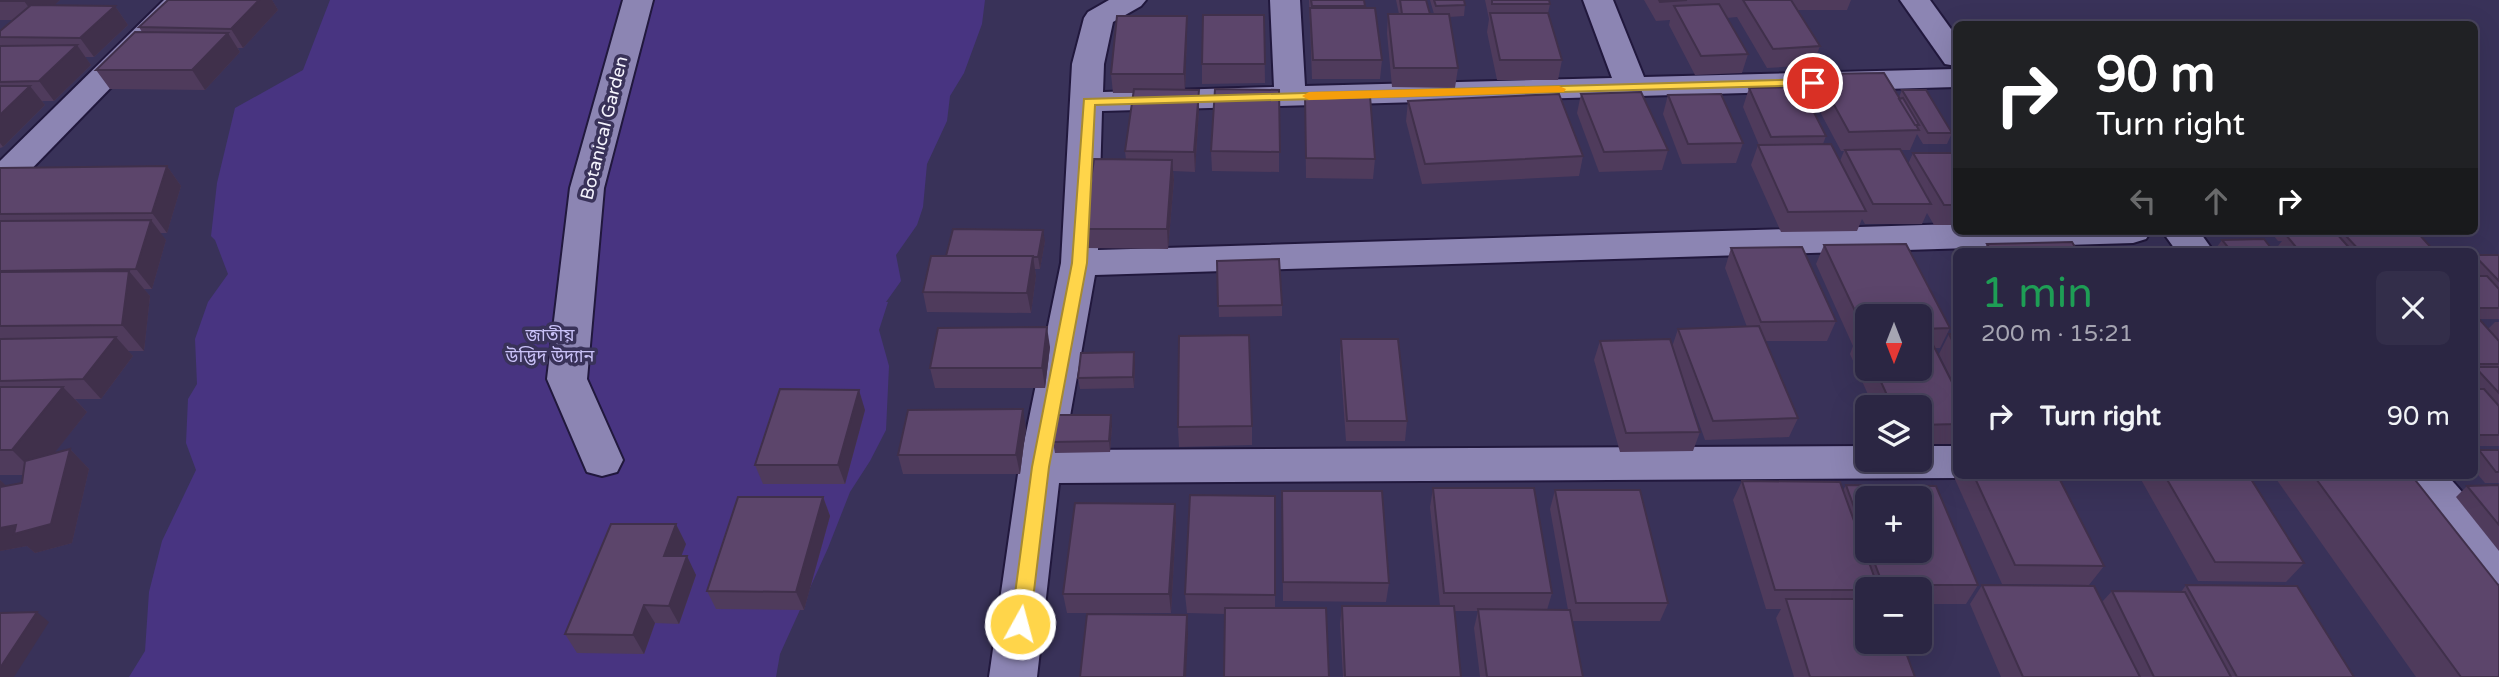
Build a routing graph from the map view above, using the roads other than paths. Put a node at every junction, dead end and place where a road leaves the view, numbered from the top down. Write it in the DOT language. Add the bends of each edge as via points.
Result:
graph roads {
  1 [pos="181,0"];
  2 [pos="638,0"];
  3 [pos="1131,0"];
  4 [pos="1284,0"];
  5 [pos="1598,0"];
  6 [pos="1915,0"];
  7 [pos="1953,53"];
  8 [pos="1953,78"];
  9 [pos="1632,88"];
  10 [pos="1290,96"];
  11 [pos="1088,102"];
  12 [pos="0,181"];
  13 [pos="2001,235"];
  14 [pos="1079,263"];
  15 [pos="602,460"];
  16 [pos="1953,462"];
  17 [pos="1040,467"];
  18 [pos="2426,479"];
  19 [pos="2499,565"];
  20 [pos="1013,677"];
  1 -- 12 [label="street"];
  2 -- 15 [label="street, Botanical Garden" via="586,188 568,379"];
  3 -- 11 [label="street" via="1099,18 1088,64"];
  4 -- 10 [label="street"];
  5 -- 9 [label="street"];
  6 -- 7 [label="street"];
  8 -- 9 [label="street"];
  9 -- 10 [label="street"];
  10 -- 11 [label="street"];
  11 -- 14 [label="street"];
  13 -- 14 [label="street"];
  14 -- 17 [label="street"];
  16 -- 17 [label="street"];
  17 -- 20 [label="street"];
  18 -- 19 [label="street"];
}
